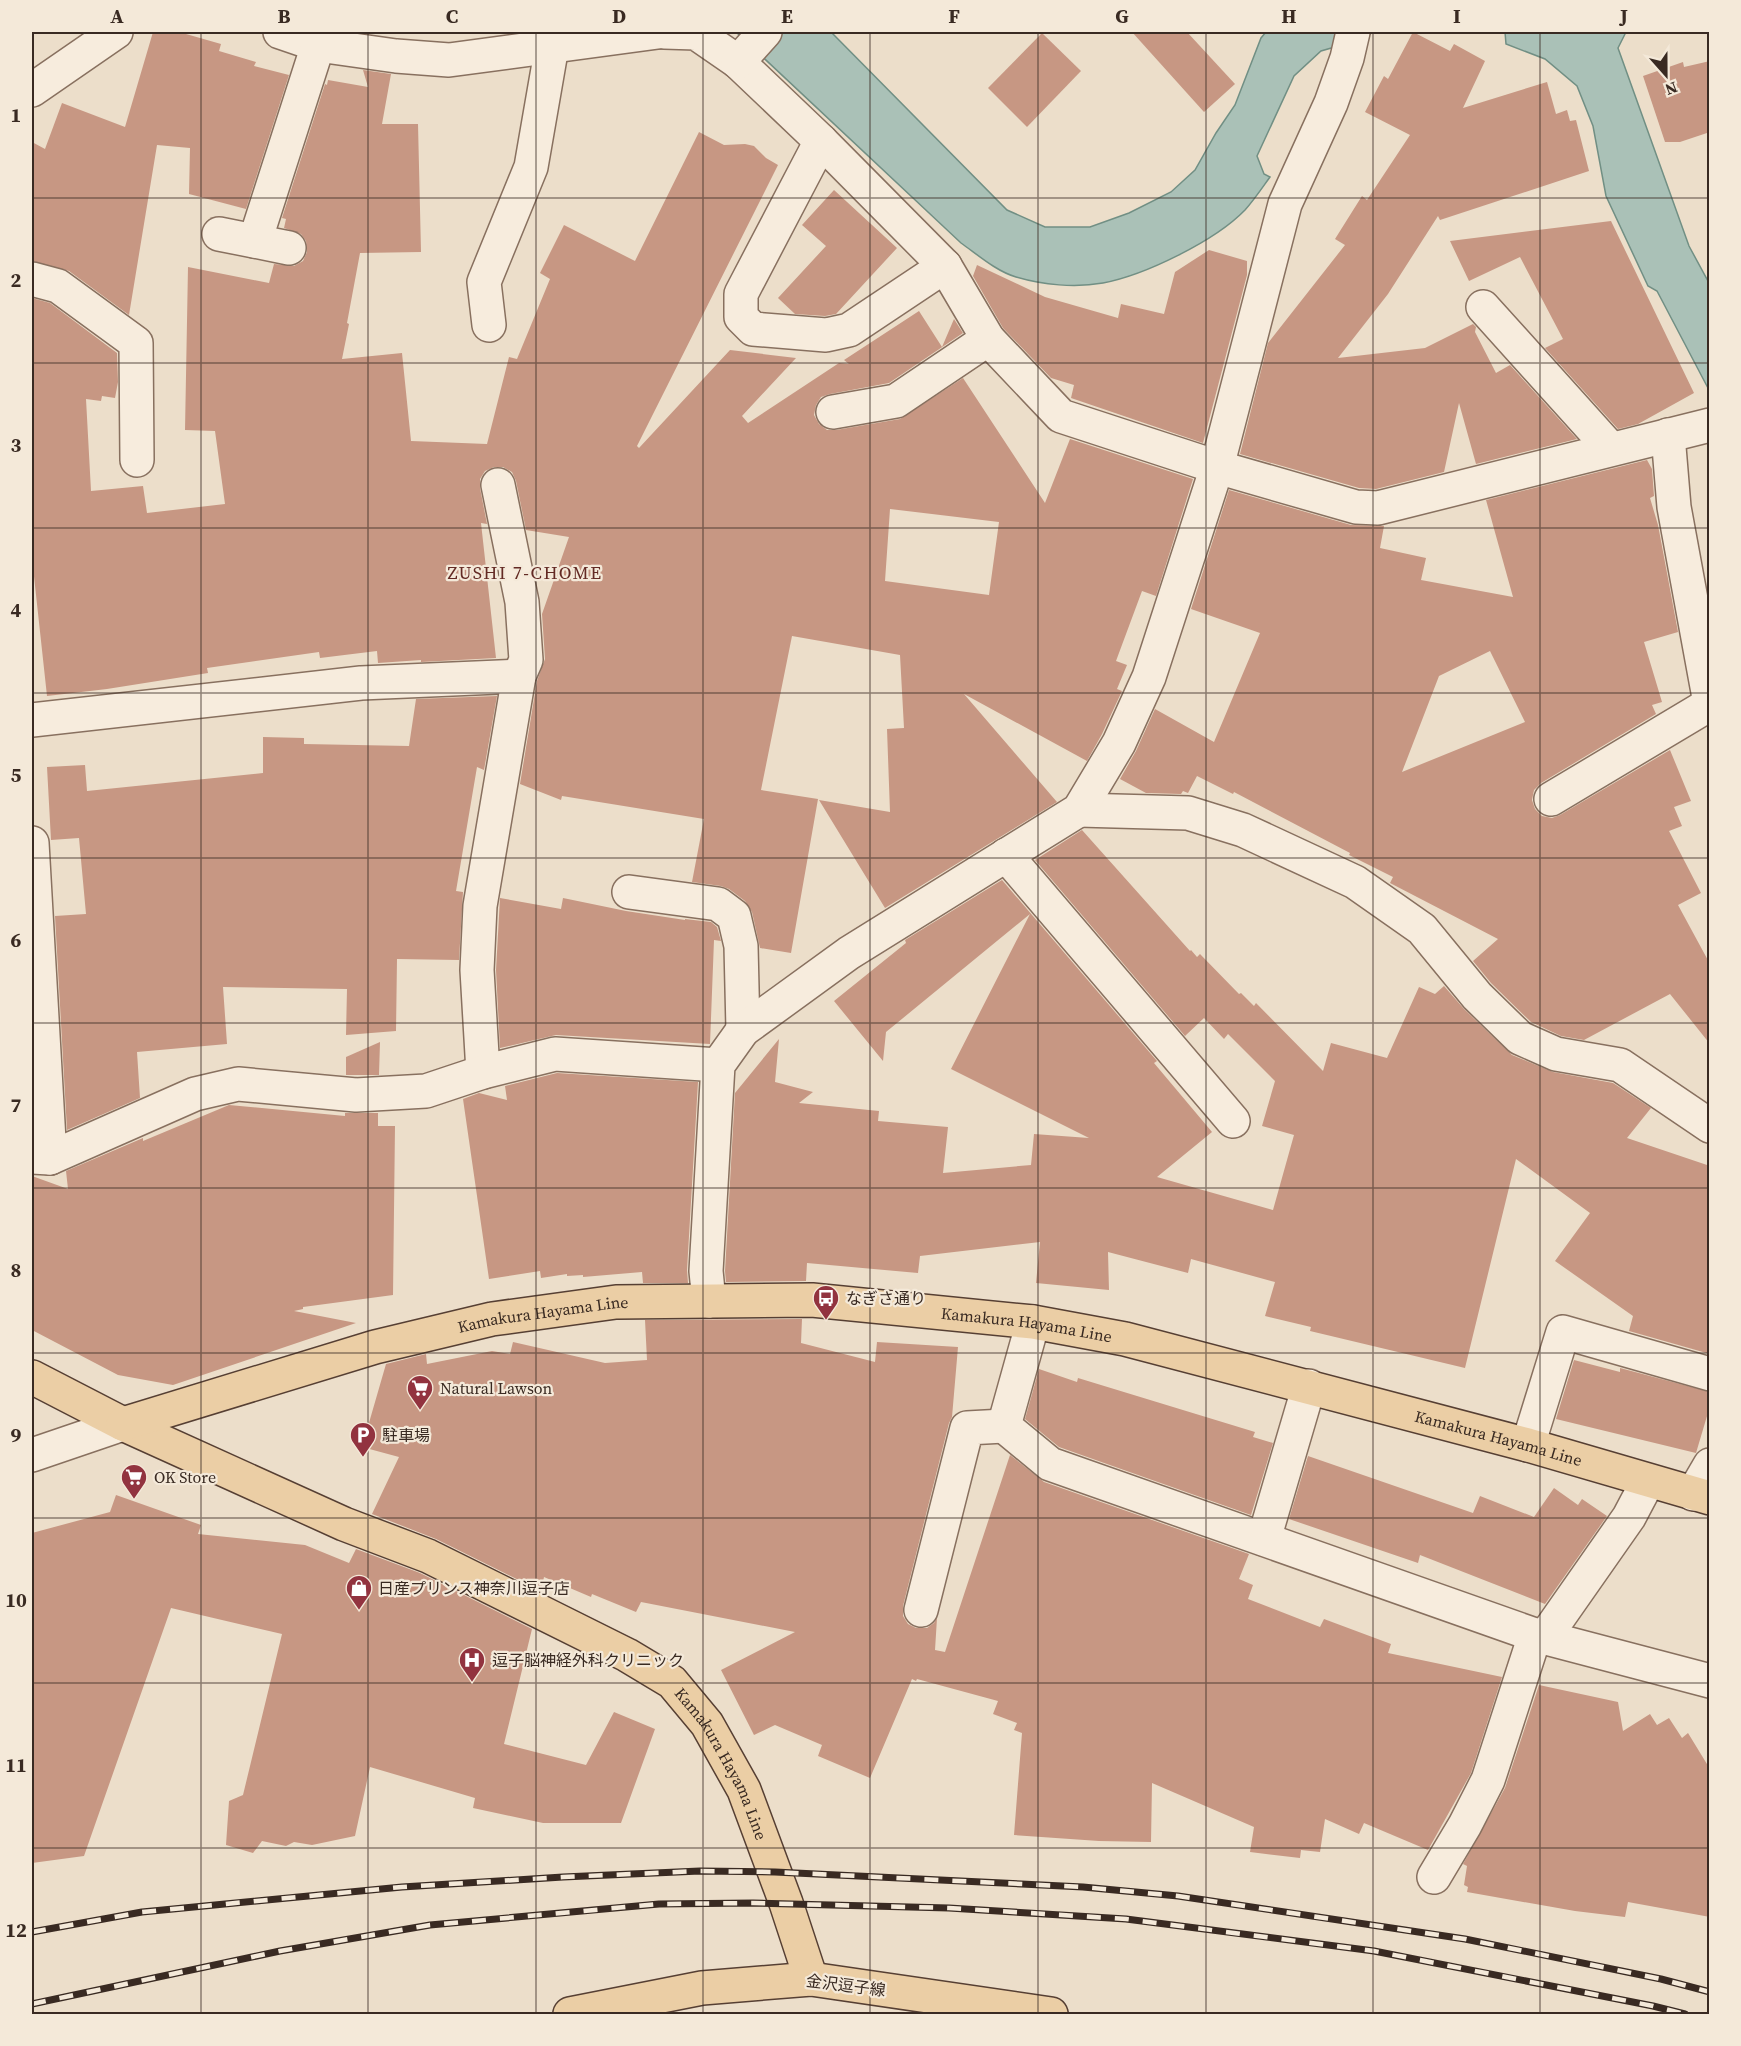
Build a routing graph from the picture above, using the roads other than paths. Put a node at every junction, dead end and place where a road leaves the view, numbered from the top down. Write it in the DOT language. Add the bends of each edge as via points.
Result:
graph roads {
  1 [pos="116,32"];
  2 [pos="280,32"];
  3 [pos="658,32"];
  4 [pos="664,32"];
  5 [pos="316,38"];
  6 [pos="551,39"];
  7 [pos="1350,44"];
  8 [pos="751,47"];
  9 [pos="32,90"];
  10 [pos="821,141"];
  11 [pos="219,234"];
  12 [pos="255,241"];
  13 [pos="289,248"];
  14 [pos="945,266"];
  15 [pos="32,279"];
  16 [pos="1484,307"];
  17 [pos="489,325"];
  18 [pos="988,339"];
  19 [pos="833,412"];
  20 [pos="1710,425"];
  21 [pos="1668,435"];
  22 [pos="1610,448"];
  23 [pos="137,460"];
  24 [pos="1217,467"];
  25 [pos="498,485"];
  26 [pos="519,676"];
  27 [pos="1710,703"];
  28 [pos="32,720"];
  29 [pos="1551,799"];
  30 [pos="1079,810"];
  31 [pos="32,843"];
  32 [pos="1006,855"];
  33 [pos="629,892"];
  34 [pos="743,1030"];
  35 [pos="718,1065"];
  36 [pos="483,1072"];
  37 [pos="1233,1121"];
  38 [pos="1710,1126"];
  39 [pos="41,1158"];
  40 [pos="709,1301"];
  41 [pos="1033,1322"];
  42 [pos="1710,1374"];
  43 [pos="32,1377"];
  44 [pos="1309,1386"];
  45 [pos="123,1424"];
  46 [pos="1004,1426"];
  47 [pos="1528,1445"];
  48 [pos="32,1455"];
  49 [pos="1710,1466"];
  50 [pos="1648,1481"];
  51 [pos="1701,1496"];
  52 [pos="1264,1539"];
  53 [pos="921,1610"];
  54 [pos="1540,1636"];
  55 [pos="1710,1681"];
  56 [pos="1434,1877"];
  57 [pos="811,1978"];
  58 [pos="570,2014"];
  59 [pos="1051,2014"];
  1 -- 9 [label="street"];
  2 -- 5 [label="street"];
  3 -- 6 [label="street"];
  4 -- 8 [label="street" via="696,33"];
  5 -- 6 [label="street" via="396,56 449,60"];
  5 -- 12 [label="street"];
  6 -- 17 [label="street" via="531,167 484,282"];
  7 -- 24 [label="street" via="1331,103 1285,204"];
  8 -- 10 [label="street"];
  10 -- 14 [label="street"];
  10 -- 14 [label="street" via="741,294 741,316 753,329 826,335 849,330"];
  11 -- 12 [label="street"];
  12 -- 13 [label="street"];
  14 -- 18 [label="street"];
  15 -- 23 [label="street" via="58,286 136,343"];
  16 -- 22 [label="street"];
  18 -- 19 [label="street" via="896,401"];
  18 -- 24 [label="street" via="1061,416"];
  20 -- 21 [label="street"];
  21 -- 22 [label="street"];
  21 -- 27 [label="street" via="1674,507"];
  22 -- 24 [label="street" via="1378,508 1356,507"];
  24 -- 30 [label="street" via="1149,677 1119,743"];
  25 -- 26 [label="street" via="522,602 526,660"];
  26 -- 28 [label="street" via="361,683"];
  26 -- 36 [label="street" via="480,906 477,970"];
  27 -- 29 [label="street"];
  30 -- 32 [label="street"];
  30 -- 38 [label="street" via="1188,813 1243,830 1355,882 1422,929 1477,996 1520,1038 1556,1054 1620,1065"];
  31 -- 39 [label="street"];
  32 -- 34 [label="street" via="849,953"];
  32 -- 37 [label="street"];
  33 -- 34 [label="street" via="718,903 734,916 741,946"];
  34 -- 35 [label="street"];
  35 -- 36 [label="street" via="555,1054"];
  35 -- 40 [label="street" via="706,1271"];
  36 -- 39 [label="street" via="426,1091 356,1095 238,1084 195,1094"];
  40 -- 41 [label="main road, Kamakura Hayama Line" via="812,1300"];
  40 -- 45 [label="main road, Kamakura Hayama Line" via="616,1302 492,1319 375,1347"];
  41 -- 44 [label="main road, Kamakura Hayama Line" via="1125,1339"];
  41 -- 46 [label="street"];
  42 -- 47 [label="street" via="1563,1332"];
  43 -- 45 [label="main road, Kamakura Hayama Line"];
  44 -- 47 [label="main road, Kamakura Hayama Line"];
  44 -- 52 [label="street"];
  45 -- 48 [label="street"];
  45 -- 57 [label="main road, Kamakura Hayama Line" via="344,1524 428,1556 627,1655 672,1682 707,1724 744,1790"];
  46 -- 52 [label="street" via="1050,1464"];
  46 -- 53 [label="street" via="967,1428"];
  47 -- 50 [label="main road, Kamakura Hayama Line"];
  49 -- 51 [label="street"];
  50 -- 51 [label="main road, Kamakura Hayama Line"];
  50 -- 54 [label="street" via="1629,1516"];
  52 -- 54 [label="street"];
  54 -- 55 [label="street"];
  54 -- 56 [label="street" via="1488,1780"];
  57 -- 58 [label="main road, 金沢逗子線" via="702,1988"];
  57 -- 59 [label="main road, 金沢逗子線"];
}
